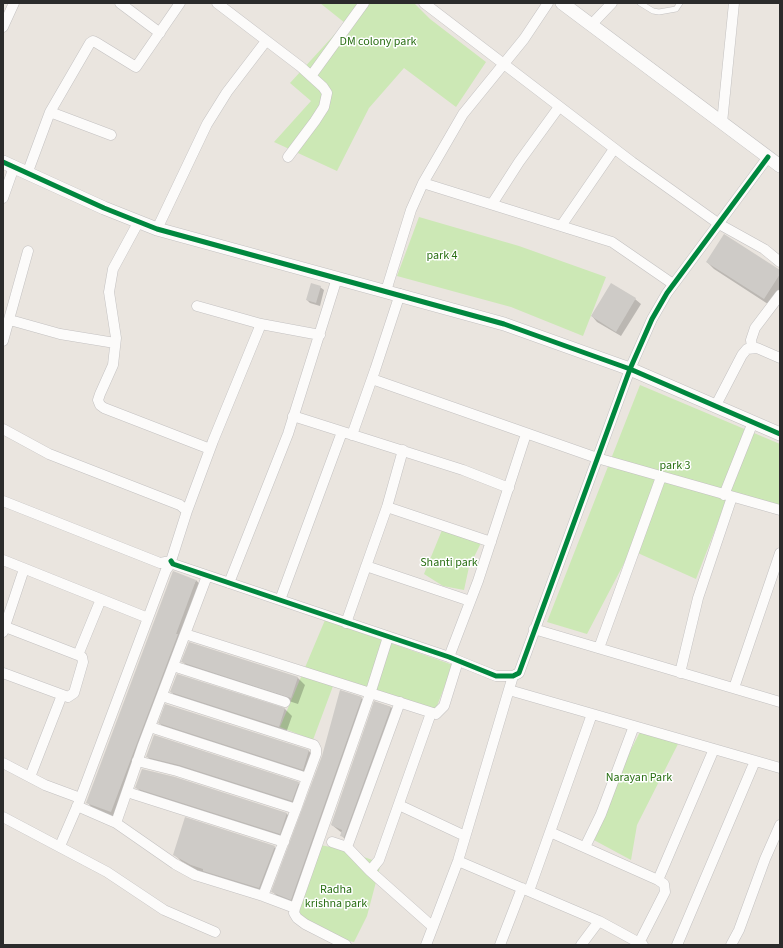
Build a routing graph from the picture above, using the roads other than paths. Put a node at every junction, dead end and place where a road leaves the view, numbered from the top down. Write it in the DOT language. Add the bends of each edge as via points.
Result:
graph roads {
  1 [pos="14,3"];
  2 [pos="120,3"];
  3 [pos="180,3"];
  4 [pos="217,3"];
  5 [pos="364,3"];
  6 [pos="424,3"];
  7 [pos="548,3"];
  8 [pos="562,3"];
  9 [pos="612,3"];
  10 [pos="640,3"];
  11 [pos="680,3"];
  12 [pos="734,3"];
  13 [pos="592,25"];
  14 [pos="3,26"];
  15 [pos="160,32"];
  16 [pos="266,41"];
  17 [pos="502,65"];
  18 [pos="311,76"];
  19 [pos="559,107"];
  20 [pos="50,112"];
  21 [pos="722,123"];
  22 [pos="111,135"];
  23 [pos="614,149"];
  24 [pos="768,157"];
  25 [pos="288,158"];
  26 [pos="9,164"];
  27 [pos="780,166"];
  28 [pos="27,174"];
  29 [pos="423,183"];
  30 [pos="3,198"];
  31 [pos="492,204"];
  32 [pos="139,222"];
  33 [pos="719,224"];
  34 [pos="561,226"];
  35 [pos="157,229"];
  36 [pos="28,251"];
  37 [pos="780,262"];
  38 [pos="337,278"];
  39 [pos="673,284"];
  40 [pos="386,291"];
  41 [pos="400,294"];
  42 [pos="780,295"];
  43 [pos="197,306"];
  44 [pos="10,320"];
  45 [pos="261,324"];
  46 [pos="320,335"];
  47 [pos="3,341"];
  48 [pos="115,343"];
  49 [pos="752,347"];
  50 [pos="780,358"];
  51 [pos="630,369"];
  52 [pos="372,379"];
  53 [pos="716,405"];
  54 [pos="293,416"];
  55 [pos="753,422"];
  56 [pos="3,429"];
  57 [pos="347,433"];
  58 [pos="526,434"];
  59 [pos="780,434"];
  60 [pos="210,449"];
  61 [pos="403,450"];
  62 [pos="597,458"];
  63 [pos="661,477"];
  64 [pos="509,488"];
  65 [pos="728,496"];
  66 [pos="3,501"];
  67 [pos="387,507"];
  68 [pos="780,510"];
  69 [pos="186,511"];
  70 [pos="491,542"];
  71 [pos="780,553"];
  72 [pos="3,560"];
  73 [pos="171,562"];
  74 [pos="366,566"];
  75 [pos="24,569"];
  76 [pos="207,576"];
  77 [pos="229,583"];
  78 [pos="101,599"];
  79 [pos="280,600"];
  80 [pos="470,601"];
  81 [pos="148,618"];
  82 [pos="346,623"];
  83 [pos="4,628"];
  84 [pos="534,629"];
  85 [pos="185,634"];
  86 [pos="388,637"];
  87 [pos="600,648"];
  88 [pos="78,655"];
  89 [pos="453,659"];
  90 [pos="173,666"];
  91 [pos="680,672"];
  92 [pos="3,673"];
  93 [pos="513,676"];
  94 [pos="734,688"];
  95 [pos="509,690"];
  96 [pos="370,694"];
  97 [pos="62,695"];
  98 [pos="162,696"];
  99 [pos="285,702"];
  100 [pos="400,702"];
  101 [pos="780,702"];
  102 [pos="431,713"];
  103 [pos="592,714"];
  104 [pos="634,726"];
  105 [pos="150,727"];
  106 [pos="714,749"];
  107 [pos="137,761"];
  108 [pos="755,761"];
  109 [pos="3,763"];
  110 [pos="780,768"];
  111 [pos="30,778"];
  112 [pos="308,778"];
  113 [pos="127,792"];
  114 [pos="78,802"];
  115 [pos="399,805"];
  116 [pos="296,809"];
  117 [pos="3,817"];
  118 [pos="116,823"];
  119 [pos="780,825"];
  120 [pos="550,832"];
  121 [pos="465,836"];
  122 [pos="284,842"];
  123 [pos="332,842"];
  124 [pos="60,846"];
  125 [pos="347,847"];
  126 [pos="585,847"];
  127 [pos="458,861"];
  128 [pos="370,871"];
  129 [pos="658,880"];
  130 [pos="525,890"];
  131 [pos="263,896"];
  132 [pos="294,908"];
  133 [pos="599,921"];
  134 [pos="433,927"];
  135 [pos="216,932"];
  136 [pos="635,943"];
  137 [pos="346,945"];
  138 [pos="426,945"];
  139 [pos="500,945"];
  140 [pos="581,945"];
  141 [pos="677,945"];
  142 [pos="731,945"];
  1 -- 14 [label="street"];
  2 -- 15 [label="street"];
  3 -- 15 [label="street"];
  4 -- 16 [label="street"];
  5 -- 18 [label="street"];
  6 -- 17 [label="street"];
  7 -- 17 [label="street" via="524,39"];
  8 -- 13 [label="street"];
  9 -- 13 [label="street"];
  10 -- 11 [label="lane" via="659,12 676,9"];
  12 -- 21 [label="street"];
  13 -- 21 [label="street"];
  15 -- 20 [label="street" via="136,67 97,43 90,43"];
  16 -- 18 [label="street"];
  16 -- 35 [label="street" via="227,92 207,124"];
  17 -- 19 [label="street"];
  17 -- 29 [label="street" via="464,114"];
  18 -- 25 [label="street" via="323,87 327,99 315,122"];
  19 -- 23 [label="street"];
  19 -- 31 [label="street"];
  20 -- 22 [label="street"];
  20 -- 28 [label="street"];
  21 -- 24 [label="street"];
  23 -- 33 [label="street"];
  23 -- 34 [label="street"];
  24 -- 27 [label="street"];
  24 -- 33 [label="street"];
  26 -- 28 [label="street"];
  26 -- 30 [label="street"];
  28 -- 32 [label="street"];
  29 -- 31 [label="street"];
  29 -- 40 [label="street" via="411,210"];
  31 -- 34 [label="street"];
  32 -- 35 [label="street"];
  32 -- 48 [label="street" via="113,268 109,292"];
  33 -- 37 [label="street" via="764,249"];
  33 -- 39 [label="street"];
  34 -- 39 [label="street" via="612,242"];
  35 -- 38 [label="street"];
  36 -- 44 [label="street"];
  38 -- 40 [label="street"];
  38 -- 46 [label="street"];
  39 -- 51 [label="street" via="652,320"];
  40 -- 41 [label="street"];
  41 -- 51 [label="street" via="504,324"];
  41 -- 52 [label="street"];
  42 -- 49 [label="street" via="755,328 750,340"];
  43 -- 45 [label="street"];
  44 -- 47 [label="street"];
  44 -- 48 [label="street" via="60,334"];
  45 -- 46 [label="street"];
  45 -- 60 [label="street"];
  46 -- 54 [label="street"];
  48 -- 60 [label="street" via="113,365 98,400 100,405"];
  49 -- 50 [label="street"];
  49 -- 53 [label="street" via="742,355"];
  51 -- 53 [label="street"];
  51 -- 62 [label="street"];
  52 -- 57 [label="street"];
  52 -- 58 [label="street"];
  53 -- 55 [label="street"];
  54 -- 57 [label="street"];
  54 -- 77 [label="street"];
  55 -- 59 [label="street"];
  55 -- 65 [label="street"];
  56 -- 69 [label="street" via="49,454 180,505"];
  57 -- 61 [label="street"];
  57 -- 79 [label="street"];
  58 -- 62 [label="street"];
  58 -- 64 [label="street"];
  60 -- 69 [label="street"];
  61 -- 64 [label="street"];
  61 -- 67 [label="street"];
  62 -- 63 [label="street"];
  62 -- 84 [label="street"];
  63 -- 65 [label="street"];
  63 -- 87 [label="street"];
  64 -- 70 [label="street"];
  65 -- 68 [label="street"];
  65 -- 91 [label="street" via="698,598"];
  66 -- 73 [label="street" via="160,563"];
  67 -- 70 [label="street"];
  67 -- 74 [label="street"];
  69 -- 73 [label="street"];
  70 -- 80 [label="street"];
  71 -- 94 [label="street"];
  72 -- 75 [label="street"];
  73 -- 76 [label="street"];
  73 -- 81 [label="street"];
  74 -- 80 [label="street"];
  74 -- 82 [label="street"];
  75 -- 78 [label="street"];
  75 -- 83 [label="street"];
  76 -- 77 [label="street"];
  76 -- 85 [label="street"];
  77 -- 79 [label="street"];
  78 -- 81 [label="street"];
  78 -- 88 [label="street"];
  79 -- 82 [label="street"];
  80 -- 89 [label="street"];
  81 -- 114 [label="street"];
  82 -- 86 [label="street"];
  83 -- 88 [label="street"];
  84 -- 87 [label="street"];
  84 -- 93 [label="street" via="522,667 519,673"];
  85 -- 90 [label="street"];
  85 -- 96 [label="street"];
  86 -- 89 [label="street"];
  86 -- 96 [label="street"];
  87 -- 91 [label="street"];
  88 -- 97 [label="street" via="82,657 83,662 74,693 68,697"];
  89 -- 93 [label="street" via="496,676"];
  89 -- 102 [label="street" via="444,706 436,714"];
  90 -- 98 [label="street"];
  90 -- 99 [label="street"];
  91 -- 94 [label="street"];
  92 -- 97 [label="street"];
  93 -- 95 [label="street"];
  94 -- 101 [label="street"];
  95 -- 103 [label="street"];
  95 -- 121 [label="street"];
  96 -- 100 [label="street"];
  96 -- 132 [label="street"];
  97 -- 111 [label="street"];
  98 -- 105 [label="street"];
  98 -- 112 [label="street" via="314,745 316,754"];
  100 -- 102 [label="street"];
  100 -- 125 [label="street"];
  102 -- 115 [label="street"];
  103 -- 104 [label="street"];
  103 -- 120 [label="street"];
  104 -- 106 [label="street"];
  104 -- 126 [label="street" via="601,814"];
  105 -- 107 [label="street"];
  105 -- 112 [label="street"];
  106 -- 108 [label="street"];
  106 -- 129 [label="street"];
  107 -- 113 [label="street"];
  107 -- 116 [label="street"];
  108 -- 110 [label="street"];
  108 -- 141 [label="street"];
  109 -- 111 [label="street"];
  111 -- 114 [label="street"];
  112 -- 116 [label="street"];
  113 -- 118 [label="street"];
  113 -- 122 [label="street"];
  114 -- 118 [label="street"];
  114 -- 124 [label="street"];
  115 -- 121 [label="street"];
  115 -- 128 [label="street" via="379,860"];
  116 -- 122 [label="street"];
  117 -- 124 [label="street"];
  118 -- 131 [label="street" via="195,875"];
  119 -- 142 [label="street"];
  120 -- 126 [label="street"];
  120 -- 130 [label="street"];
  121 -- 127 [label="street"];
  122 -- 131 [label="street"];
  123 -- 125 [label="street"];
  124 -- 135 [label="street" via="107,872 164,910"];
  125 -- 128 [label="street"];
  126 -- 129 [label="street"];
  127 -- 130 [label="street"];
  127 -- 134 [label="street"];
  128 -- 134 [label="street"];
  129 -- 136 [label="street" via="664,884 664,892"];
  130 -- 133 [label="street"];
  130 -- 139 [label="street"];
  131 -- 132 [label="street"];
  132 -- 137 [label="street" via="297,918 305,924"];
  133 -- 136 [label="street"];
  133 -- 140 [label="street"];
  134 -- 138 [label="street"];
}
